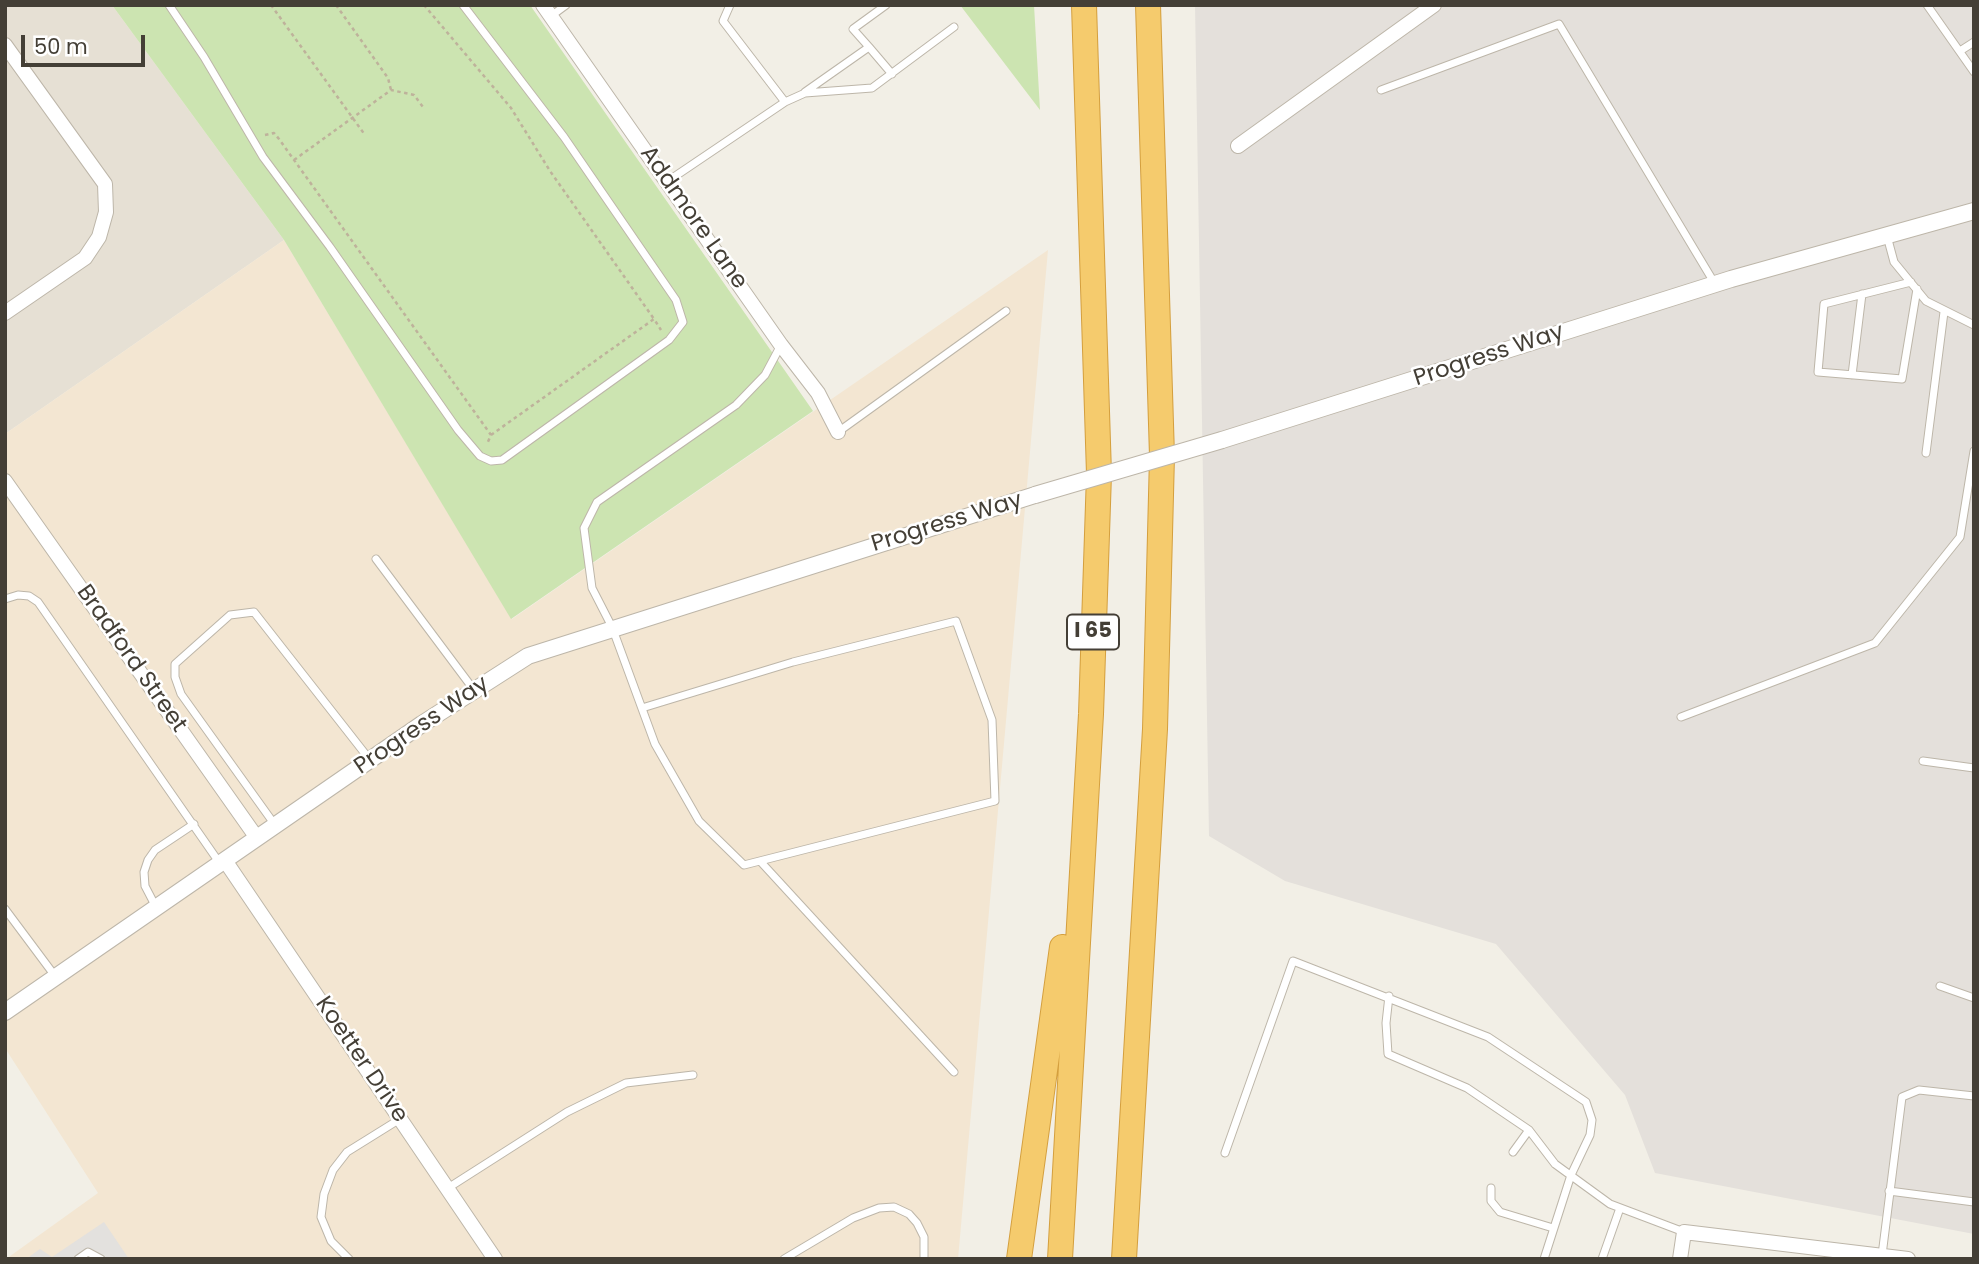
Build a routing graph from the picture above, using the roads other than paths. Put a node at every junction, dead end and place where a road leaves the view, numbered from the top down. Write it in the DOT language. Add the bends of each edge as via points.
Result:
graph roads {
  1 [pos="169,5"];
  2 [pos="463,5"];
  3 [pos="566,5"];
  4 [pos="730,5"];
  5 [pos="886,5"];
  6 [pos="1084,5"];
  7 [pos="1148,5"];
  8 [pos="1434,5"];
  9 [pos="1927,5"];
  10 [pos="547,11"];
  11 [pos="954,27"];
  12 [pos="1974,42"];
  13 [pos="5,45"];
  14 [pos="869,47"];
  15 [pos="1960,51"];
  16 [pos="1974,72"];
  17 [pos="891,74"];
  18 [pos="1381,90"];
  19 [pos="804,93"];
  20 [pos="785,102"];
  21 [pos="1238,146"];
  22 [pos="668,181"];
  23 [pos="1974,211"];
  24 [pos="1887,235"];
  25 [pos="1715,284"];
  26 [pos="1914,286"];
  27 [pos="1862,294"];
  28 [pos="1006,311"];
  29 [pos="1944,312"];
  30 [pos="5,313"];
  31 [pos="1974,325"];
  32 [pos="781,345"];
  33 [pos="1852,375"];
  34 [pos="838,432"];
  35 [pos="1974,452"];
  36 [pos="1926,453"];
  37 [pos="8,491"];
  38 [pos="376,559"];
  39 [pos="5,599"];
  40 [pos="612,627"];
  41 [pos="475,690"];
  42 [pos="642,708"];
  43 [pos="1681,717"];
  44 [pos="370,760"];
  45 [pos="1923,761"];
  46 [pos="1974,768"];
  47 [pos="1087,780"];
  48 [pos="194,824"];
  49 [pos="276,825"];
  50 [pos="257,838"];
  51 [pos="760,861"];
  52 [pos="224,863"];
  53 [pos="5,909"];
  54 [pos="157,909"];
  55 [pos="56,977"];
  56 [pos="1940,986"];
  57 [pos="1389,996"];
  58 [pos="1974,998"];
  59 [pos="5,1012"];
  60 [pos="954,1072"];
  61 [pos="693,1075"];
  62 [pos="1974,1096"];
  63 [pos="400,1119"];
  64 [pos="1529,1130"];
  65 [pos="1513,1152"];
  66 [pos="1225,1153"];
  67 [pos="1130,1159"];
  68 [pos="1571,1175"];
  69 [pos="448,1188"];
  70 [pos="1491,1188"];
  71 [pos="1889,1191"];
  72 [pos="1974,1202"];
  73 [pos="1619,1208"];
  74 [pos="1553,1228"];
  75 [pos="1684,1232"];
  76 [pos="1882,1255"];
  77 [pos="78,1259"];
  78 [pos="101,1259"];
  79 [pos="349,1259"];
  80 [pos="495,1259"];
  81 [pos="783,1259"];
  82 [pos="924,1259"];
  83 [pos="1018,1259"];
  84 [pos="1060,1259"];
  85 [pos="1124,1259"];
  86 [pos="1131,1259"];
  87 [pos="1544,1259"];
  88 [pos="1602,1259"];
  89 [pos="1680,1259"];
  90 [pos="1908,1259"];
  1 -- 2 [label="lane" via="263,157 458,430 491,461 502,460 669,340 683,322 676,300 564,137"];
  3 -- 10 [label="lane"];
  4 -- 20 [label="lane" via="723,21"];
  5 -- 14 [label="lane" via="853,29"];
  6 -- 47 [label="highway, I 65" via="1099,429"];
  7 -- 67 [label="highway" via="1162,456 1155,729"];
  8 -- 21 [label="street"];
  9 -- 15 [label="lane"];
  10 -- 22 [label="street, Addmore Lane"];
  11 -- 17 [label="lane"];
  12 -- 15 [label="lane"];
  13 -- 30 [label="street" via="105,184 106,212 99,237 85,258"];
  14 -- 17 [label="lane"];
  14 -- 19 [label="lane"];
  15 -- 16 [label="lane"];
  17 -- 19 [label="lane" via="872,88"];
  18 -- 25 [label="lane" via="1559,24"];
  19 -- 20 [label="lane"];
  20 -- 22 [label="lane"];
  22 -- 32 [label="street, Addmore Lane"];
  23 -- 24 [label="street, Progress Way"];
  24 -- 25 [label="street, Progress Way"];
  24 -- 26 [label="lane" via="1895,262"];
  25 -- 40 [label="street, Progress Way, bridge"];
  26 -- 27 [label="lane"];
  26 -- 29 [label="lane"];
  26 -- 33 [label="lane" via="1902,379"];
  27 -- 33 [label="lane"];
  27 -- 33 [label="lane" via="1824,304 1818,372"];
  28 -- 34 [label="lane"];
  29 -- 31 [label="lane"];
  29 -- 36 [label="lane"];
  32 -- 34 [label="street, Addmore Lane" via="818,393"];
  32 -- 40 [label="lane" via="765,375 736,405 597,502 584,528 592,588"];
  35 -- 43 [label="lane" via="1960,537 1875,643"];
  37 -- 50 [label="street, Bradford Street"];
  38 -- 41 [label="lane"];
  39 -- 48 [label="lane" via="29,596 38,602"];
  40 -- 41 [label="street, Progress Way" via="528,656"];
  40 -- 42 [label="lane"];
  41 -- 44 [label="street, Progress Way"];
  42 -- 51 [label="lane" via="655,744 699,821 744,865"];
  42 -- 51 [label="lane" via="793,662 956,621 992,720 995,801"];
  44 -- 49 [label="street, Progress Way"];
  44 -- 49 [label="lane" via="254,612 230,615 175,664 175,677 181,694"];
  45 -- 46 [label="lane"];
  47 -- 83 [label="highway"];
  47 -- 84 [label="highway, I 65"];
  48 -- 52 [label="lane"];
  48 -- 54 [label="lane" via="155,850 148,860 145,886"];
  49 -- 50 [label="street, Progress Way"];
  50 -- 52 [label="street, Progress Way"];
  51 -- 60 [label="lane"];
  52 -- 54 [label="street, Progress Way"];
  52 -- 63 [label="street, Koetter Drive"];
  53 -- 55 [label="lane"];
  54 -- 55 [label="street, Progress Way"];
  55 -- 59 [label="street, Progress Way"];
  56 -- 58 [label="lane"];
  57 -- 64 [label="lane" via="1388,1054 1466,1088"];
  57 -- 66 [label="lane" via="1293,961"];
  57 -- 68 [label="lane" via="1488,1037 1586,1102 1592,1120 1590,1135"];
  61 -- 69 [label="lane" via="626,1083 567,1112"];
  62 -- 71 [label="lane" via="1919,1090 1902,1097"];
  63 -- 69 [label="street, Koetter Drive"];
  63 -- 79 [label="lane" via="347,1152 328,1182 321,1217 331,1241"];
  64 -- 65 [label="lane"];
  64 -- 68 [label="lane" via="1555,1164"];
  67 -- 85 [label="highway"];
  67 -- 86 [label="highway"];
  68 -- 73 [label="lane"];
  68 -- 74 [label="lane"];
  69 -- 80 [label="street, Koetter Drive"];
  70 -- 74 [label="lane" via="1491,1201 1500,1212"];
  71 -- 72 [label="lane"];
  71 -- 76 [label="lane"];
  73 -- 75 [label="lane"];
  73 -- 88 [label="lane"];
  74 -- 87 [label="lane"];
  75 -- 76 [label="street"];
  75 -- 89 [label="street"];
  76 -- 90 [label="street"];
  77 -- 78 [label="lane" via="88,1252"];
  81 -- 82 [label="lane" via="853,1218 894,1207 917,1223 924,1237"];
}
